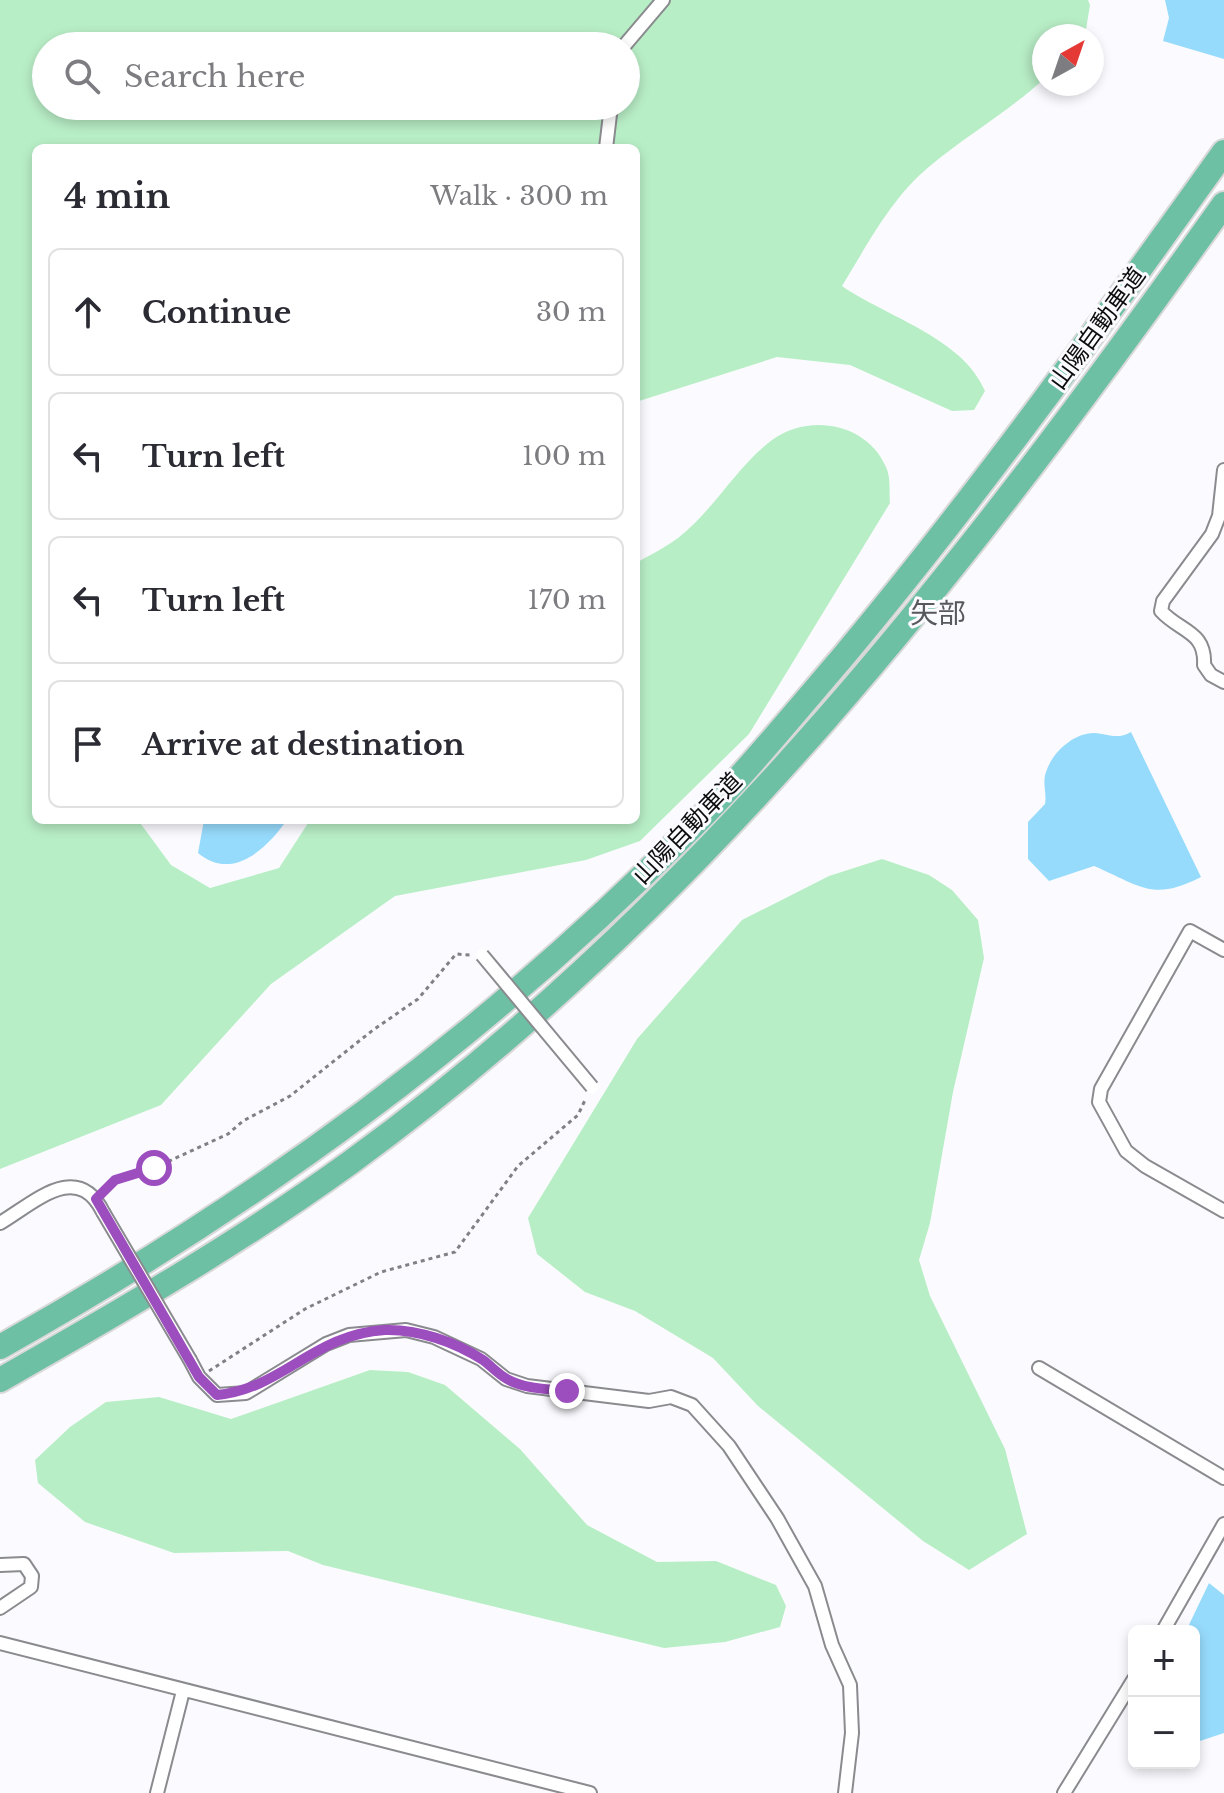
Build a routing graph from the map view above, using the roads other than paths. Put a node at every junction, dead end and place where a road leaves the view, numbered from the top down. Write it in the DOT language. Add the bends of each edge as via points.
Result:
graph roads {
  1 [pos="663,0"];
  2 [pos="636,32"];
  3 [pos="609,120"];
  4 [pos="606,144"];
  5 [pos="1224,152"];
  6 [pos="1224,204"];
  7 [pos="1224,470"];
  8 [pos="1224,682"];
  9 [pos="1224,950"];
  10 [pos="482,955"];
  11 [pos="592,1087"];
  12 [pos="1224,1211"];
  13 [pos="0,1223"];
  14 [pos="0,1347"];
  15 [pos="1039,1368"];
  16 [pos="0,1380"];
  17 [pos="1224,1478"];
  18 [pos="1224,1524"];
  19 [pos="0,1565"];
  20 [pos="0,1608"];
  21 [pos="1166,1625"];
  22 [pos="0,1643"];
  23 [pos="1128,1689"];
  24 [pos="183,1691"];
  25 [pos="157,1793"];
  26 [pos="590,1793"];
  27 [pos="845,1793"];
  28 [pos="1064,1793"];
  1 -- 2 [label="street"];
  3 -- 4 [label="street"];
  5 -- 14 [label="highway, 山陽自動車道" via="918,567 694,826 455,1045 239,1204"];
  6 -- 16 [label="highway, 山陽自動車道" via="1107,369 940,587 808,742 632,925 517,1028 355,1159 258,1228"];
  7 -- 8 [label="street" via="1212,534 1161,611 1199,638 1204,665"];
  9 -- 12 [label="street" via="1190,931 1101,1089 1099,1102 1126,1151"];
  10 -- 11 [label="street, bridge"];
  13 -- 27 [label="street, bridge" via="65,1185 79,1186 96,1199 199,1377 217,1395 246,1393 349,1335 406,1330 434,1337 527,1386 649,1401 671,1397 692,1405 729,1446 815,1586 850,1685 852,1733"];
  15 -- 17 [label="street"];
  18 -- 21 [label="street"];
  19 -- 20 [label="street" via="24,1564 32,1576 31,1587"];
  22 -- 24 [label="street"];
  23 -- 28 [label="street"];
  24 -- 25 [label="street"];
  24 -- 26 [label="street"];
}
